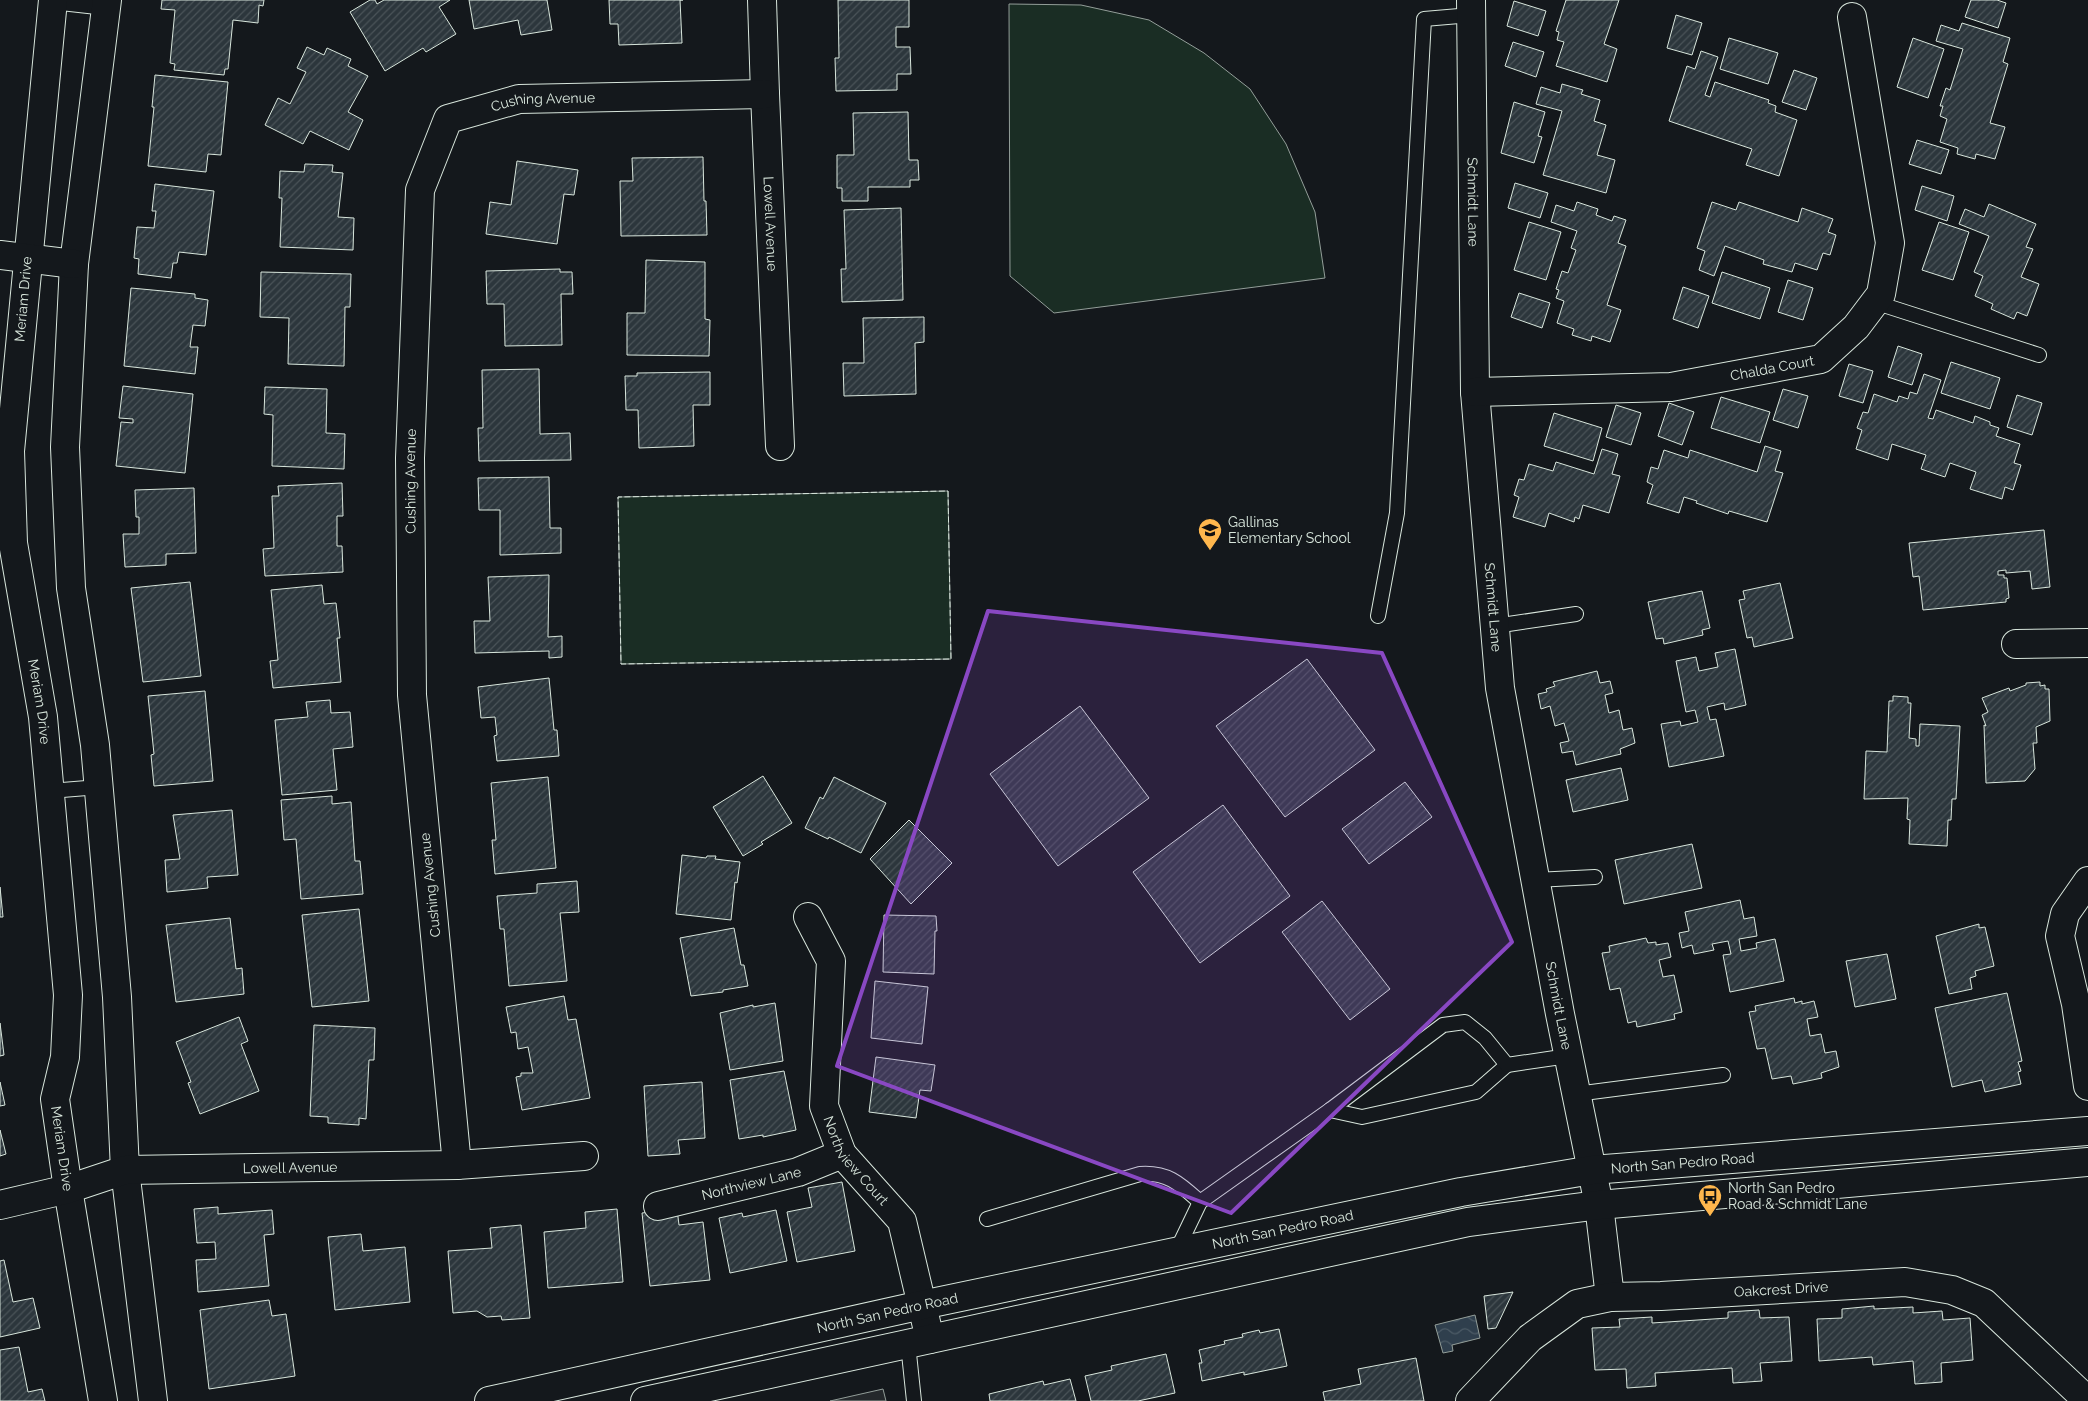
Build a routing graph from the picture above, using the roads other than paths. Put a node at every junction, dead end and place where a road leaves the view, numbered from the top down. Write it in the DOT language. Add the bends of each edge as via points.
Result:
graph roads {
  1 [pos="762,0"];
  2 [pos="53,1"];
  3 [pos="106,4"];
  4 [pos="1471,7"];
  5 [pos="1852,17"];
  6 [pos="765,94"];
  7 [pos="0,254"];
  8 [pos="27,258"];
  9 [pos="74,264"];
  10 [pos="1874,302"];
  11 [pos="2039,355"];
  12 [pos="1475,392"];
  13 [pos="780,446"];
  14 [pos="1576,614"];
  15 [pos="1378,616"];
  16 [pos="1495,626"];
  17 [pos="2088,643"];
  18 [pos="2016,644"];
  19 [pos="99,786"];
  20 [pos="50,791"];
  21 [pos="1595,877"];
  22 [pos="1535,880"];
  23 [pos="2088,881"];
  24 [pos="808,917"];
  25 [pos="1568,1056"];
  26 [pos="1507,1065"];
  27 [pos="1723,1075"];
  28 [pos="2088,1086"];
  29 [pos="1576,1094"];
  30 [pos="1330,1110"];
  31 [pos="2088,1131"];
  32 [pos="842,1154"];
  33 [pos="584,1156"];
  34 [pos="2088,1162"];
  35 [pos="457,1165"];
  36 [pos="125,1170"];
  37 [pos="1592,1170"];
  38 [pos="68,1189"];
  39 [pos="1200,1202"];
  40 [pos="0,1205"];
  41 [pos="1599,1205"];
  42 [pos="658,1206"];
  43 [pos="987,1219"];
  44 [pos="1176,1252"];
  45 [pos="1610,1297"];
  46 [pos="922,1305"];
  47 [pos="919,1341"];
  48 [pos="104,1401"];
  49 [pos="153,1401"];
  50 [pos="489,1401"];
  51 [pos="644,1401"];
  52 [pos="914,1401"];
  53 [pos="1470,1401"];
  54 [pos="2088,1401"];
  1 -- 6 [label="street, Lowell Avenue"];
  2 -- 3 [label="lane"];
  2 -- 8 [label="street, Meriam Drive"];
  3 -- 9 [label="street"];
  4 -- 12 [label="street, Schmidt Lane"];
  4 -- 15 [label="lane" via="1424,19 1397,513"];
  5 -- 10 [label="street, Chalda Court" via="1890,243 1881,294"];
  6 -- 13 [label="street, Lowell Avenue"];
  6 -- 35 [label="street, Cushing Avenue" via="520,99 448,119 420,190 410,458 412,695"];
  7 -- 8 [label="street"];
  8 -- 9 [label="street"];
  8 -- 20 [label="street, Meriam Drive" via="10,451 13,543 43,717"];
  9 -- 19 [label="street" via="65,447 71,588 96,746"];
  10 -- 11 [label="lane"];
  10 -- 12 [label="street, Chalda Court" via="1856,327 1821,359 1670,387"];
  12 -- 16 [label="street, Schmidt Lane"];
  14 -- 16 [label="lane"];
  16 -- 22 [label="street, Schmidt Lane" via="1500,688"];
  17 -- 18 [label="street"];
  19 -- 20 [label="lane"];
  19 -- 36 [label="street" via="117,997"];
  20 -- 38 [label="street, Meriam Drive" via="68,995 64,1057 55,1098"];
  21 -- 22 [label="lane"];
  22 -- 25 [label="street, Schmidt Lane"];
  23 -- 28 [label="street" via="2065,914 2060,936 2076,1004"];
  24 -- 32 [label="street, Northview Court" via="831,961 824,1106"];
  25 -- 26 [label="lane"];
  25 -- 29 [label="street, Schmidt Lane"];
  26 -- 30 [label="lane" via="1476,1092 1362,1117"];
  26 -- 30 [label="lane" via="1485,1038 1465,1022 1443,1025"];
  27 -- 29 [label="lane"];
  29 -- 37 [label="street, Schmidt Lane"];
  30 -- 39 [label="lane"];
  31 -- 37 [label="street, North San Pedro Road"];
  32 -- 42 [label="street, Northview Lane" via="798,1172"];
  32 -- 46 [label="street, Northview Court" via="902,1221"];
  33 -- 35 [label="street, Lowell Avenue"];
  34 -- 41 [label="street"];
  35 -- 36 [label="street, Lowell Avenue"];
  36 -- 38 [label="street, Lowell Avenue"];
  36 -- 49 [label="street"];
  37 -- 41 [label="street, Schmidt Lane"];
  37 -- 44 [label="street, North San Pedro Road" via="1461,1192"];
  38 -- 40 [label="street, Lowell Avenue"];
  38 -- 48 [label="street, Meriam Drive"];
  39 -- 43 [label="lane" via="1179,1184 1156,1173 1140,1174"];
  39 -- 44 [label="lane"];
  41 -- 45 [label="street, Schmidt Lane"];
  41 -- 47 [label="street" via="1468,1222"];
  44 -- 46 [label="street, North San Pedro Road"];
  45 -- 53 [label="street, Oakcrest Drive" via="1577,1304 1558,1316 1530,1338"];
  45 -- 54 [label="street, Oakcrest Drive" via="1905,1282 1952,1290 1984,1303"];
  46 -- 47 [label="street, Northview Court"];
  46 -- 50 [label="street, North San Pedro Road"];
  47 -- 51 [label="street"];
  47 -- 52 [label="lane"];
}
